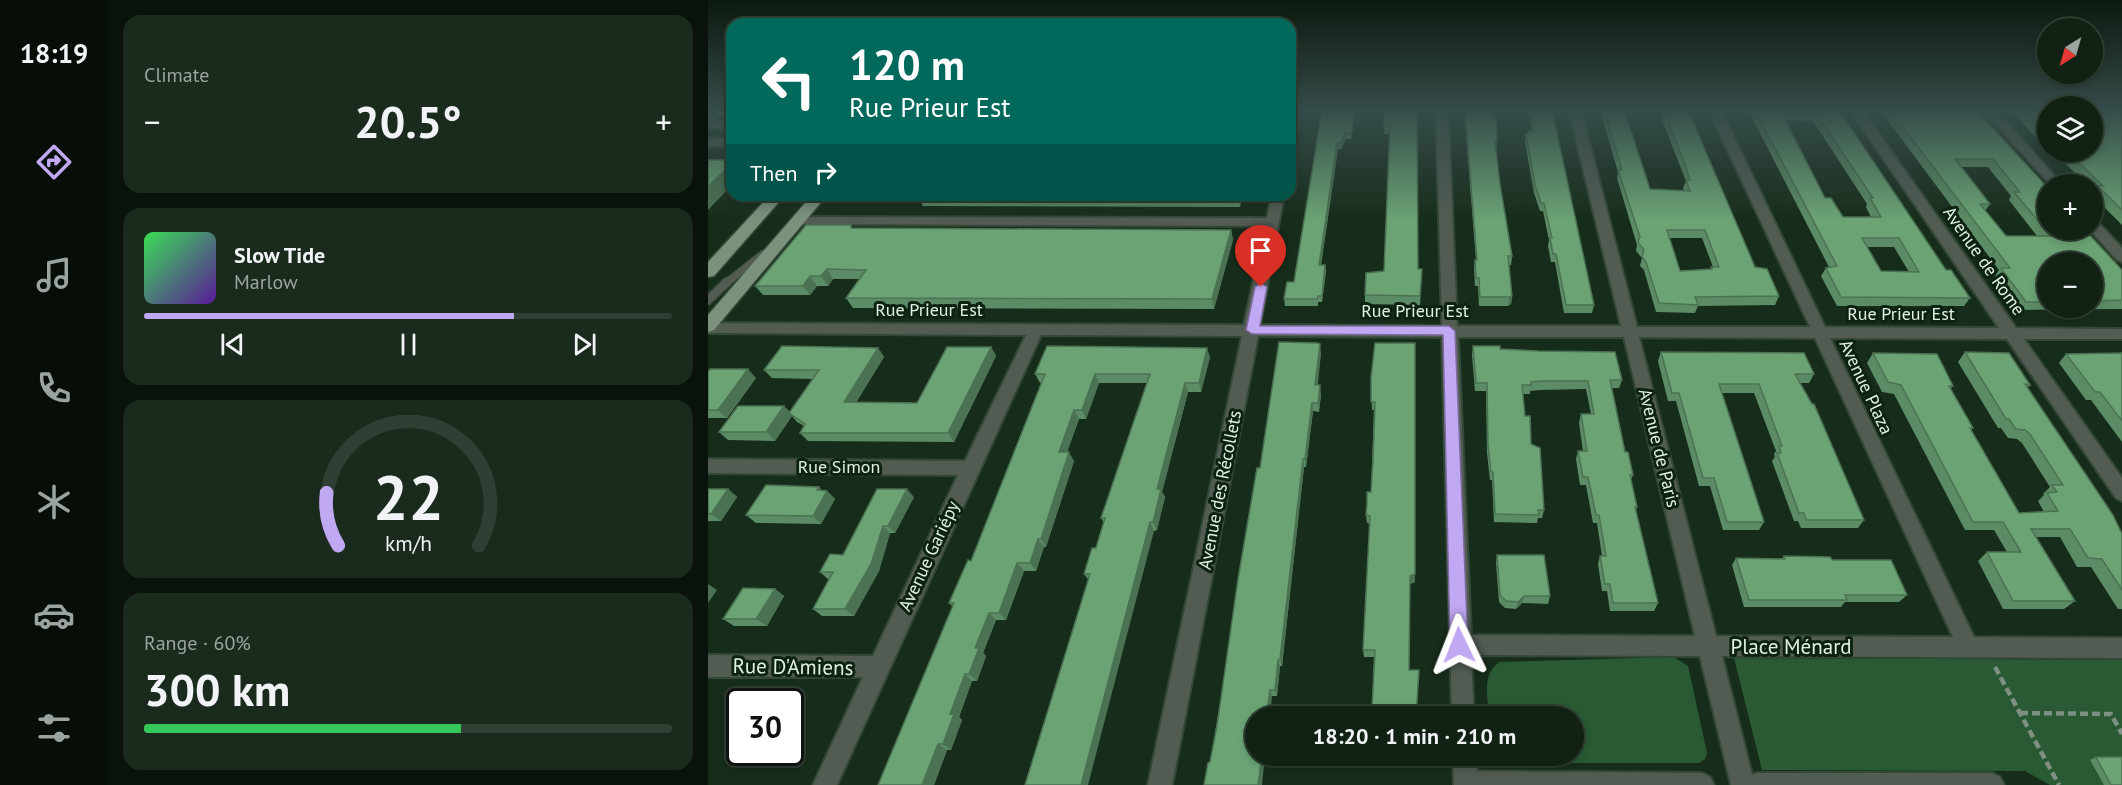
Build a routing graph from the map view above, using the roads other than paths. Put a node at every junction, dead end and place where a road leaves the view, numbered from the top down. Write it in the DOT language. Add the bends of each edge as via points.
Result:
graph roads {
  1 [pos="1443,147"];
  2 [pos="1584,147"];
  3 [pos="1732,147"];
  4 [pos="1881,147"];
  5 [pos="2022,147"];
  6 [pos="2047,174"];
  7 [pos="773,201"];
  8 [pos="815,201"];
  9 [pos="1277,201"];
  10 [pos="799,220"];
  11 [pos="1273,222"];
  12 [pos="2103,236"];
  13 [pos="783,239"];
  14 [pos="2122,257"];
  15 [pos="708,272"];
  16 [pos="708,300"];
  17 [pos="708,327"];
  18 [pos="1036,329"];
  19 [pos="1252,330"];
  20 [pos="1449,331"];
  21 [pos="1630,332"];
  22 [pos="1819,333"];
  23 [pos="2010,334"];
  24 [pos="2122,334"];
  25 [pos="708,466"];
  26 [pos="970,468"];
  27 [pos="2122,493"];
  28 [pos="1459,645"];
  29 [pos="1707,646"];
  30 [pos="1976,647"];
  31 [pos="2122,648"];
  32 [pos="708,666"];
  33 [pos="878,667"];
  34 [pos="1462,706"];
  35 [pos="1465,766"];
  36 [pos="1466,784"];
  37 [pos="825,785"];
  38 [pos="1160,785"];
  39 [pos="1701,785"];
  40 [pos="1743,785"];
  41 [pos="1757,785"];
  42 [pos="1992,785"];
  1 -- 20 [label="street"];
  2 -- 21 [label="street, Avenue de Paris"];
  3 -- 22 [label="street, Avenue Plaza"];
  4 -- 23 [label="street, Avenue de Rome"];
  5 -- 6 [label="street"];
  7 -- 15 [label="main road"];
  8 -- 10 [label="main road"];
  9 -- 11 [label="street, Avenue des Récollets"];
  10 -- 11 [label="street"];
  10 -- 13 [label="main road"];
  11 -- 19 [label="street, Avenue des Récollets"];
  12 -- 14 [label="street"];
  13 -- 16 [label="lane"];
  13 -- 17 [label="main road"];
  17 -- 18 [label="street, Rue Prieur Est"];
  18 -- 19 [label="street, Rue Prieur Est"];
  18 -- 26 [label="street, Avenue Gariépy"];
  19 -- 20 [label="street, Rue Prieur Est"];
  19 -- 38 [label="street, Avenue des Récollets"];
  20 -- 21 [label="street, Rue Prieur Est"];
  20 -- 28 [label="street"];
  21 -- 22 [label="street, Rue Prieur Est"];
  21 -- 29 [label="street, Avenue de Paris"];
  22 -- 23 [label="street, Rue Prieur Est"];
  22 -- 30 [label="street, Avenue Plaza"];
  23 -- 24 [label="street, Rue Prieur Est"];
  23 -- 27 [label="street, Avenue de Rome"];
  25 -- 26 [label="street, Rue Simon"];
  26 -- 33 [label="street, Avenue Gariépy"];
  28 -- 29 [label="street, Place Ménard"];
  28 -- 34 [label="street"];
  29 -- 30 [label="street, Place Ménard"];
  29 -- 40 [label="street, Avenue de Paris"];
  30 -- 31 [label="street, Place Ménard"];
  32 -- 33 [label="street, Rue D'Amiens"];
  33 -- 37 [label="street, Avenue Gariépy"];
  35 -- 36 [label="street"];
  36 -- 39 [label="street"];
  41 -- 42 [label="street"];
}
